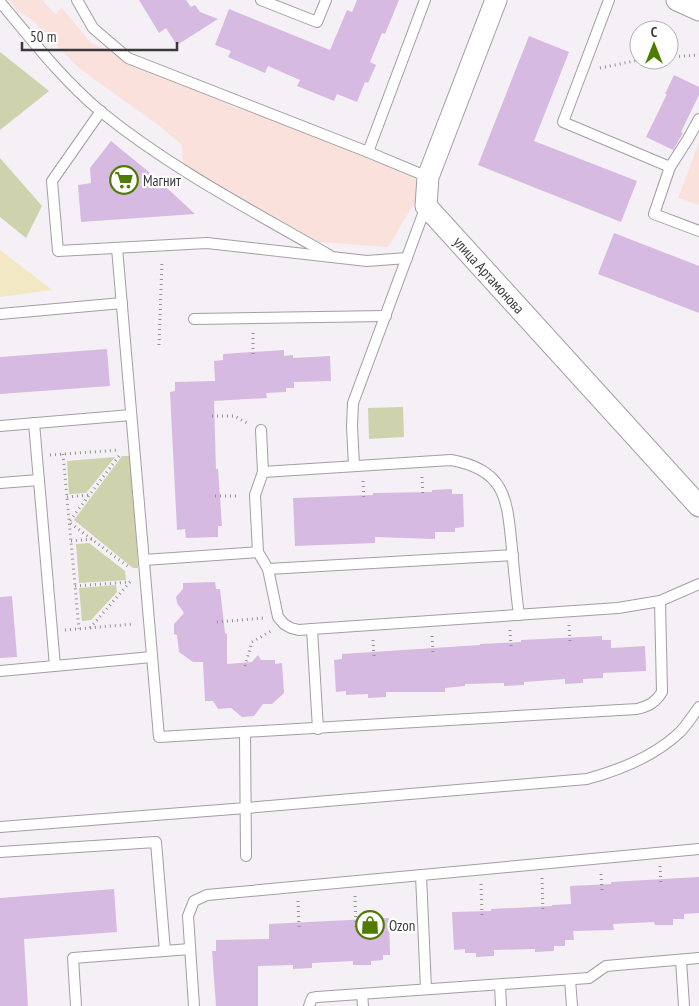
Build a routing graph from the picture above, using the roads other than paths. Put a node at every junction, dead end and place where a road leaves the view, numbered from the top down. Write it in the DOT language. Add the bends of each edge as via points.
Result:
graph roads {
  1 [pos="77,0"];
  2 [pos="261,0"];
  3 [pos="326,0"];
  4 [pos="425,0"];
  5 [pos="496,0"];
  6 [pos="608,0"];
  7 [pos="677,0"];
  8 [pos="0,2"];
  9 [pos="699,10"];
  10 [pos="100,111"];
  11 [pos="699,119"];
  12 [pos="368,152"];
  13 [pos="670,167"];
  14 [pos="428,177"];
  15 [pos="426,206"];
  16 [pos="699,231"];
  17 [pos="117,248"];
  18 [pos="333,257"];
  19 [pos="407,258"];
  20 [pos="122,303"];
  21 [pos="0,314"];
  22 [pos="386,316"];
  23 [pos="194,319"];
  24 [pos="131,415"];
  25 [pos="34,423"];
  26 [pos="0,426"];
  27 [pos="261,430"];
  28 [pos="354,466"];
  29 [pos="263,472"];
  30 [pos="39,480"];
  31 [pos="0,483"];
  32 [pos="699,506"];
  33 [pos="258,552"];
  34 [pos="513,555"];
  35 [pos="144,560"];
  36 [pos="268,569"];
  37 [pos="699,584"];
  38 [pos="660,601"];
  39 [pos="519,615"];
  40 [pos="312,629"];
  41 [pos="152,658"];
  42 [pos="55,666"];
  43 [pos="0,671"];
  44 [pos="699,707"];
  45 [pos="318,729"];
  46 [pos="245,733"];
  47 [pos="246,808"];
  48 [pos="0,827"];
  49 [pos="699,849"];
  50 [pos="0,852"];
  51 [pos="246,856"];
  52 [pos="421,874"];
  53 [pos="190,949"];
  54 [pos="165,951"];
  55 [pos="699,958"];
  56 [pos="681,960"];
  57 [pos="570,980"];
  58 [pos="500,985"];
  59 [pos="426,989"];
  60 [pos="362,994"];
  61 [pos="76,1006"];
  62 [pos="194,1006"];
  63 [pos="309,1006"];
  64 [pos="363,1006"];
  65 [pos="501,1006"];
  66 [pos="572,1006"];
  67 [pos="684,1006"];
  1 -- 12 [label="lane" via="93,28 128,58"];
  2 -- 3 [label="lane" via="317,22"];
  4 -- 12 [label="lane"];
  5 -- 14 [label="street"];
  6 -- 13 [label="lane" via="563,122"];
  7 -- 9 [label="street"];
  8 -- 10 [label="lane" via="59,73"];
  10 -- 17 [label="lane" via="52,181 58,251"];
  10 -- 18 [label="lane" via="171,163"];
  11 -- 13 [label="lane"];
  12 -- 14 [label="lane"];
  13 -- 16 [label="lane" via="654,214"];
  14 -- 15 [label="street"];
  15 -- 19 [label="lane"];
  15 -- 32 [label="street, улица Артамонова"];
  17 -- 18 [label="lane" via="207,243"];
  17 -- 20 [label="lane"];
  18 -- 19 [label="lane" via="367,261"];
  19 -- 22 [label="lane"];
  20 -- 21 [label="lane"];
  20 -- 24 [label="lane"];
  22 -- 23 [label="lane"];
  22 -- 28 [label="lane" via="353,403"];
  24 -- 25 [label="lane"];
  24 -- 35 [label="lane"];
  25 -- 26 [label="lane"];
  25 -- 30 [label="lane"];
  27 -- 29 [label="lane"];
  28 -- 29 [label="lane"];
  28 -- 34 [label="lane" via="451,460 469,463 486,472 504,496"];
  29 -- 33 [label="lane" via="255,495"];
  30 -- 31 [label="lane"];
  30 -- 42 [label="lane"];
  33 -- 35 [label="lane"];
  33 -- 36 [label="lane"];
  34 -- 36 [label="lane"];
  34 -- 39 [label="lane"];
  35 -- 41 [label="lane"];
  36 -- 40 [label="lane" via="281,621 299,630"];
  37 -- 38 [label="lane"];
  38 -- 39 [label="lane" via="618,608"];
  38 -- 45 [label="lane" via="662,692 648,706"];
  39 -- 40 [label="lane"];
  40 -- 45 [label="lane"];
  41 -- 42 [label="lane"];
  41 -- 46 [label="lane" via="159,737"];
  42 -- 43 [label="lane"];
  44 -- 47 [label="lane" via="681,731 666,744 613,772 587,779"];
  45 -- 46 [label="lane"];
  46 -- 47 [label="lane"];
  47 -- 48 [label="lane"];
  47 -- 51 [label="lane"];
  49 -- 52 [label="lane"];
  50 -- 54 [label="lane" via="156,842"];
  52 -- 53 [label="lane" via="207,894 194,901 188,916"];
  52 -- 59 [label="lane"];
  53 -- 54 [label="lane"];
  53 -- 62 [label="lane"];
  54 -- 61 [label="lane" via="73,958"];
  55 -- 56 [label="lane"];
  56 -- 57 [label="lane" via="606,966 588,978"];
  56 -- 67 [label="lane"];
  57 -- 58 [label="lane"];
  57 -- 66 [label="lane"];
  58 -- 59 [label="lane"];
  58 -- 65 [label="lane"];
  59 -- 60 [label="lane"];
  60 -- 63 [label="lane" via="312,998"];
  60 -- 64 [label="lane"];
}
